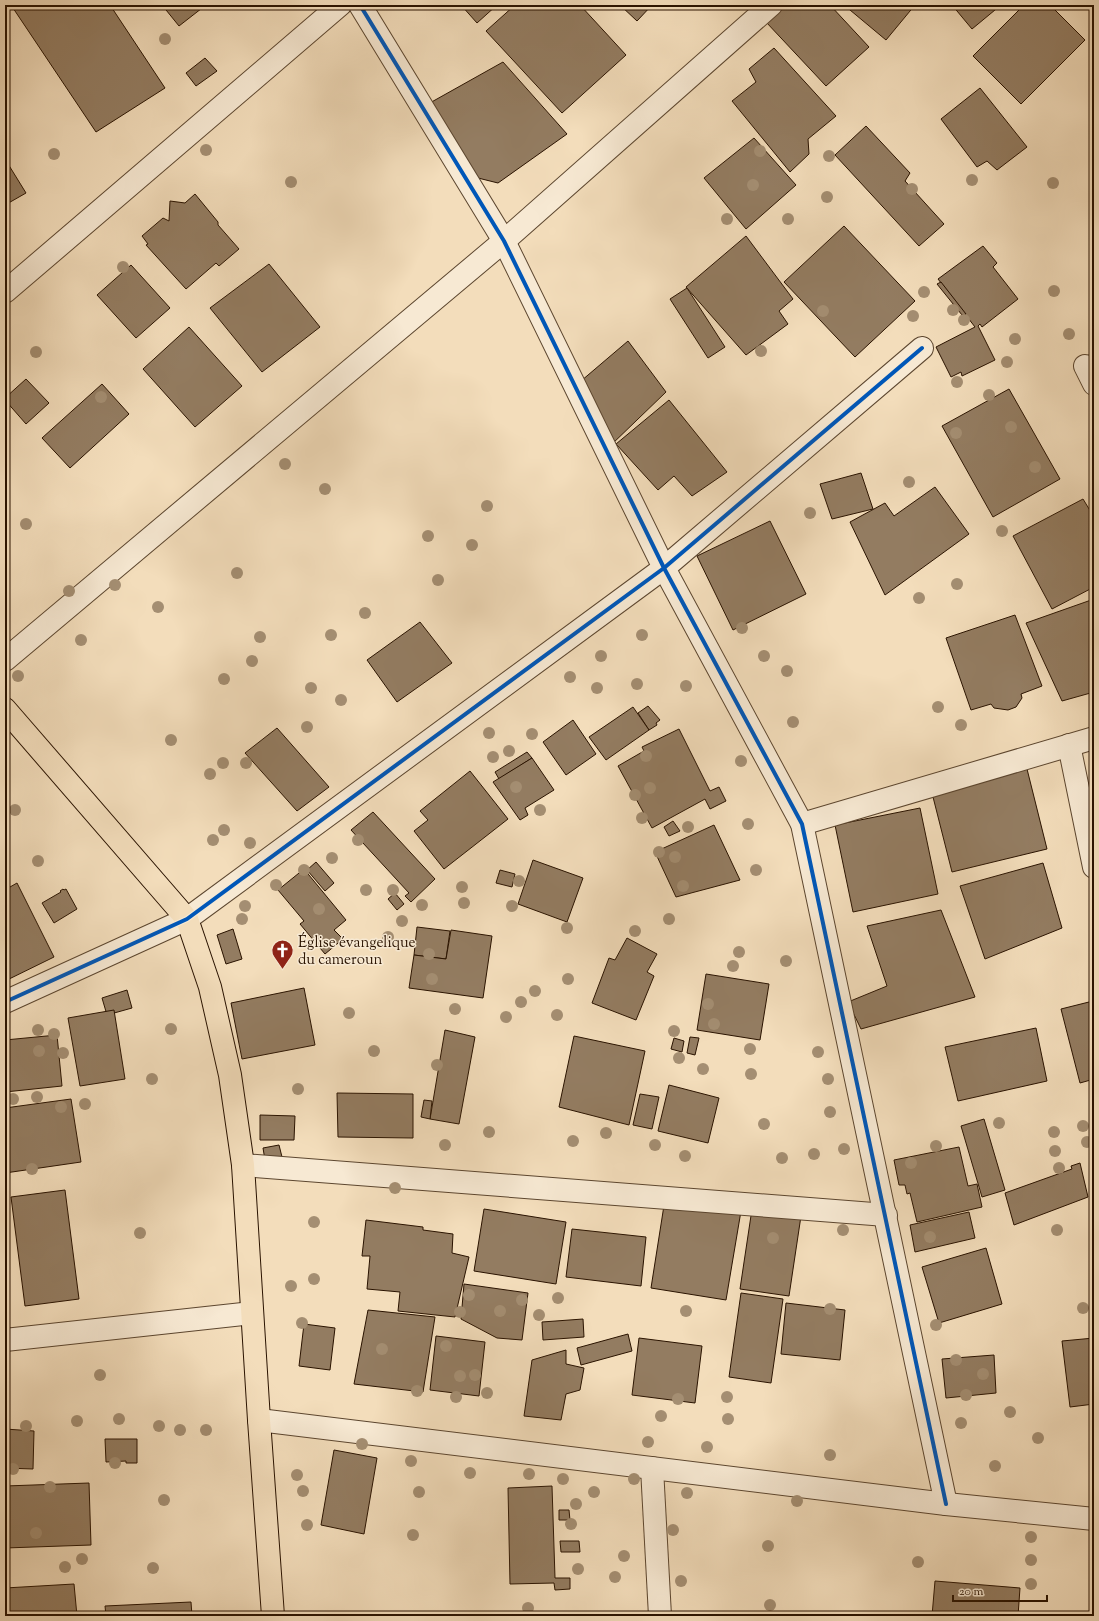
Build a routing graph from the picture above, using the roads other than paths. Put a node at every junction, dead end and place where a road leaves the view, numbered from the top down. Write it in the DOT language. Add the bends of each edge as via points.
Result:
graph roads {
  1 [pos="340,5"];
  2 [pos="360,5"];
  3 [pos="771,5"];
  4 [pos="504,241"];
  5 [pos="5,292"];
  6 [pos="922,348"];
  7 [pos="664,568"];
  8 [pos="5,660"];
  9 [pos="5,709"];
  10 [pos="1094,738"];
  11 [pos="1069,745"];
  12 [pos="802,824"];
  13 [pos="1094,867"];
  14 [pos="187,919"];
  15 [pos="5,1002"];
  16 [pos="243,1165"];
  17 [pos="886,1216"];
  18 [pos="252,1313"];
  19 [pos="5,1340"];
  20 [pos="259,1420"];
  21 [pos="652,1468"];
  22 [pos="946,1504"];
  23 [pos="1094,1519"];
  24 [pos="273,1616"];
  25 [pos="660,1616"];
  1 -- 5 [label="street"];
  2 -- 4 [label="street"];
  3 -- 4 [label="street"];
  4 -- 7 [label="street"];
  4 -- 8 [label="street"];
  6 -- 7 [label="street"];
  7 -- 12 [label="street"];
  7 -- 14 [label="street"];
  9 -- 14 [label="main road"];
  10 -- 11 [label="street"];
  11 -- 12 [label="street"];
  11 -- 13 [label="street"];
  12 -- 17 [label="street"];
  14 -- 15 [label="street"];
  14 -- 16 [label="main road" via="212,995 230,1075"];
  16 -- 17 [label="street"];
  16 -- 18 [label="main road"];
  17 -- 22 [label="street"];
  18 -- 19 [label="street"];
  18 -- 20 [label="main road"];
  20 -- 21 [label="street"];
  20 -- 24 [label="main road"];
  21 -- 22 [label="street"];
  21 -- 25 [label="street"];
  22 -- 23 [label="street"];
}
